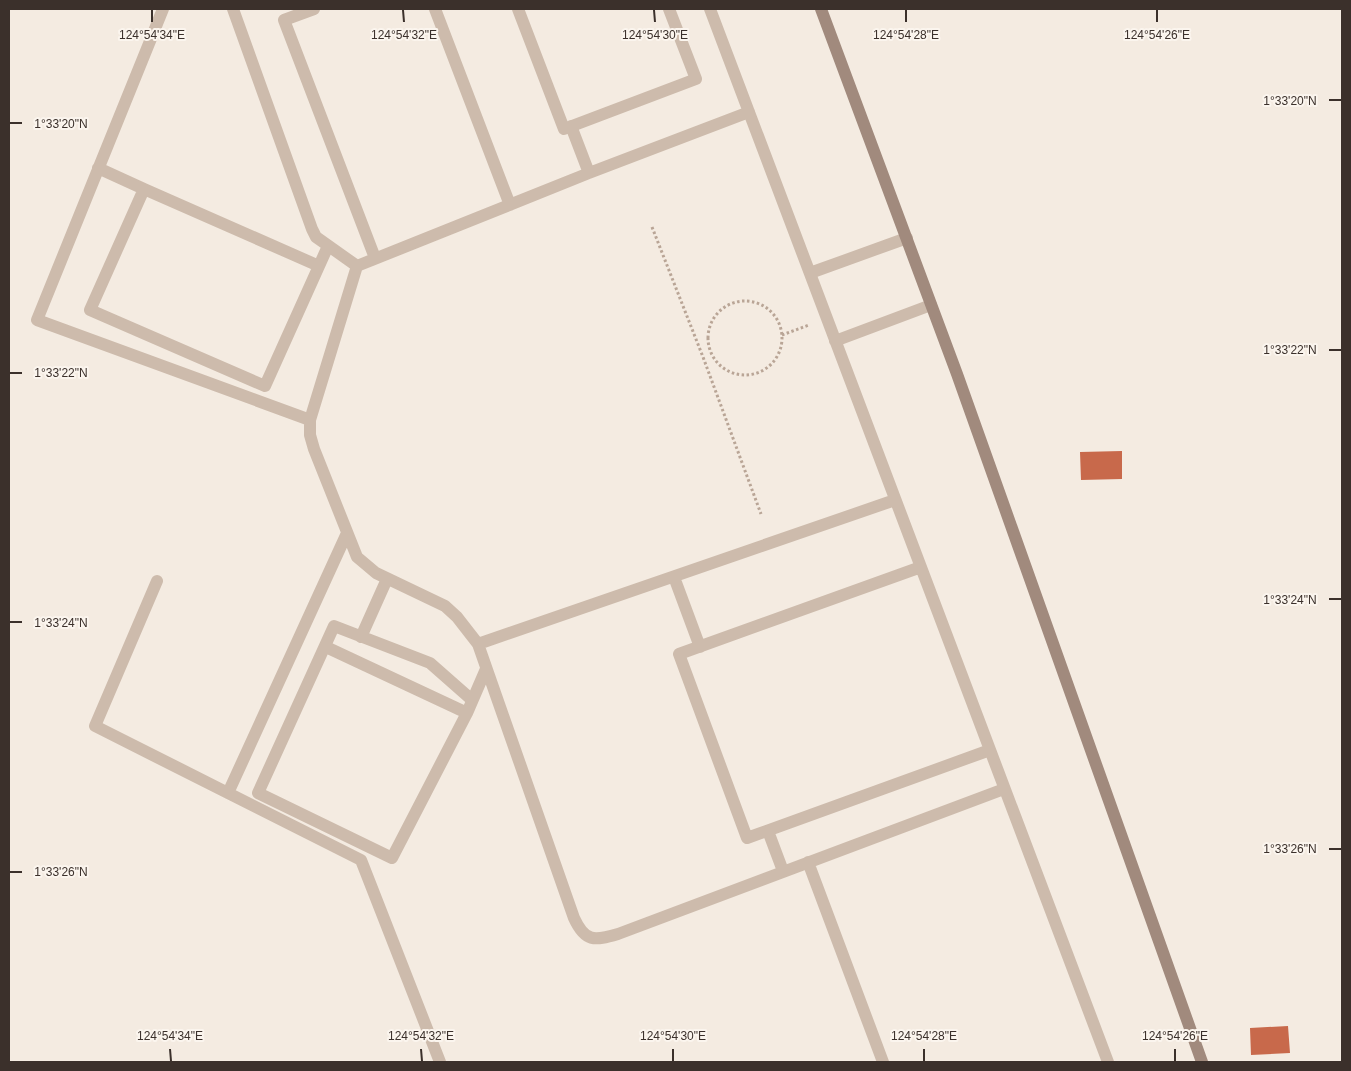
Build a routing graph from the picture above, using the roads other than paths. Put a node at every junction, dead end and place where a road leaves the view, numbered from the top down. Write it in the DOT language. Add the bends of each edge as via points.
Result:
graph roads {
  1 [pos="163,9"];
  2 [pos="233,9"];
  3 [pos="314,9"];
  4 [pos="435,9"];
  5 [pos="518,9"];
  6 [pos="669,9"];
  7 [pos="710,9"];
  8 [pos="821,9"];
  9 [pos="749,112"];
  10 [pos="571,126"];
  11 [pos="98,168"];
  12 [pos="589,173"];
  13 [pos="144,189"];
  14 [pos="510,205"];
  15 [pos="907,238"];
  16 [pos="328,246"];
  17 [pos="375,258"];
  18 [pos="319,266"];
  19 [pos="357,266"];
  20 [pos="810,273"];
  21 [pos="931,305"];
  22 [pos="835,341"];
  23 [pos="310,420"];
  24 [pos="896,500"];
  25 [pos="347,533"];
  26 [pos="921,567"];
  27 [pos="674,577"];
  28 [pos="387,579"];
  29 [pos="158,581"];
  30 [pos="361,637"];
  31 [pos="478,644"];
  32 [pos="326,647"];
  33 [pos="700,647"];
  34 [pos="486,669"];
  35 [pos="472,700"];
  36 [pos="467,713"];
  37 [pos="990,750"];
  38 [pos="1004,788"];
  39 [pos="228,793"];
  40 [pos="768,831"];
  41 [pos="808,862"];
  42 [pos="783,871"];
  43 [pos="440,1062"];
  44 [pos="883,1062"];
  45 [pos="1108,1062"];
  46 [pos="1202,1062"];
  1 -- 11 [label="lane"];
  2 -- 16 [label="lane" via="312,229 316,237"];
  3 -- 17 [label="lane" via="284,20"];
  4 -- 14 [label="lane"];
  5 -- 10 [label="lane" via="564,129"];
  6 -- 10 [label="lane" via="696,79"];
  7 -- 9 [label="lane"];
  8 -- 15 [label="main road"];
  9 -- 12 [label="lane"];
  9 -- 20 [label="lane"];
  10 -- 12 [label="lane"];
  11 -- 13 [label="lane"];
  11 -- 23 [label="lane" via="37,320"];
  12 -- 14 [label="lane"];
  13 -- 18 [label="lane"];
  13 -- 18 [label="lane" via="90,310 265,386"];
  14 -- 17 [label="lane"];
  15 -- 20 [label="lane"];
  15 -- 21 [label="main road"];
  16 -- 18 [label="lane"];
  16 -- 19 [label="lane"];
  17 -- 19 [label="lane"];
  19 -- 23 [label="lane"];
  20 -- 22 [label="lane"];
  21 -- 22 [label="lane"];
  21 -- 46 [label="main road"];
  22 -- 24 [label="lane"];
  23 -- 25 [label="lane" via="314,449"];
  24 -- 26 [label="lane"];
  24 -- 27 [label="lane"];
  25 -- 28 [label="lane" via="357,557"];
  25 -- 39 [label="lane"];
  26 -- 33 [label="lane"];
  26 -- 37 [label="lane"];
  27 -- 31 [label="lane"];
  27 -- 33 [label="lane"];
  28 -- 30 [label="lane"];
  28 -- 31 [label="lane" via="445,606"];
  29 -- 39 [label="lane" via="95,726"];
  30 -- 32 [label="lane" via="334,626"];
  30 -- 35 [label="lane" via="430,663"];
  31 -- 34 [label="lane"];
  32 -- 36 [label="lane"];
  32 -- 36 [label="lane" via="258,794 392,858"];
  33 -- 40 [label="lane" via="679,654 747,838"];
  34 -- 35 [label="lane"];
  34 -- 42 [label="lane" via="574,918 584,936 599,938 618,934"];
  35 -- 36 [label="lane"];
  37 -- 38 [label="lane"];
  37 -- 40 [label="lane"];
  38 -- 41 [label="lane"];
  38 -- 45 [label="lane"];
  39 -- 43 [label="lane" via="361,860"];
  40 -- 42 [label="lane"];
  41 -- 42 [label="lane"];
  41 -- 44 [label="lane"];
}
